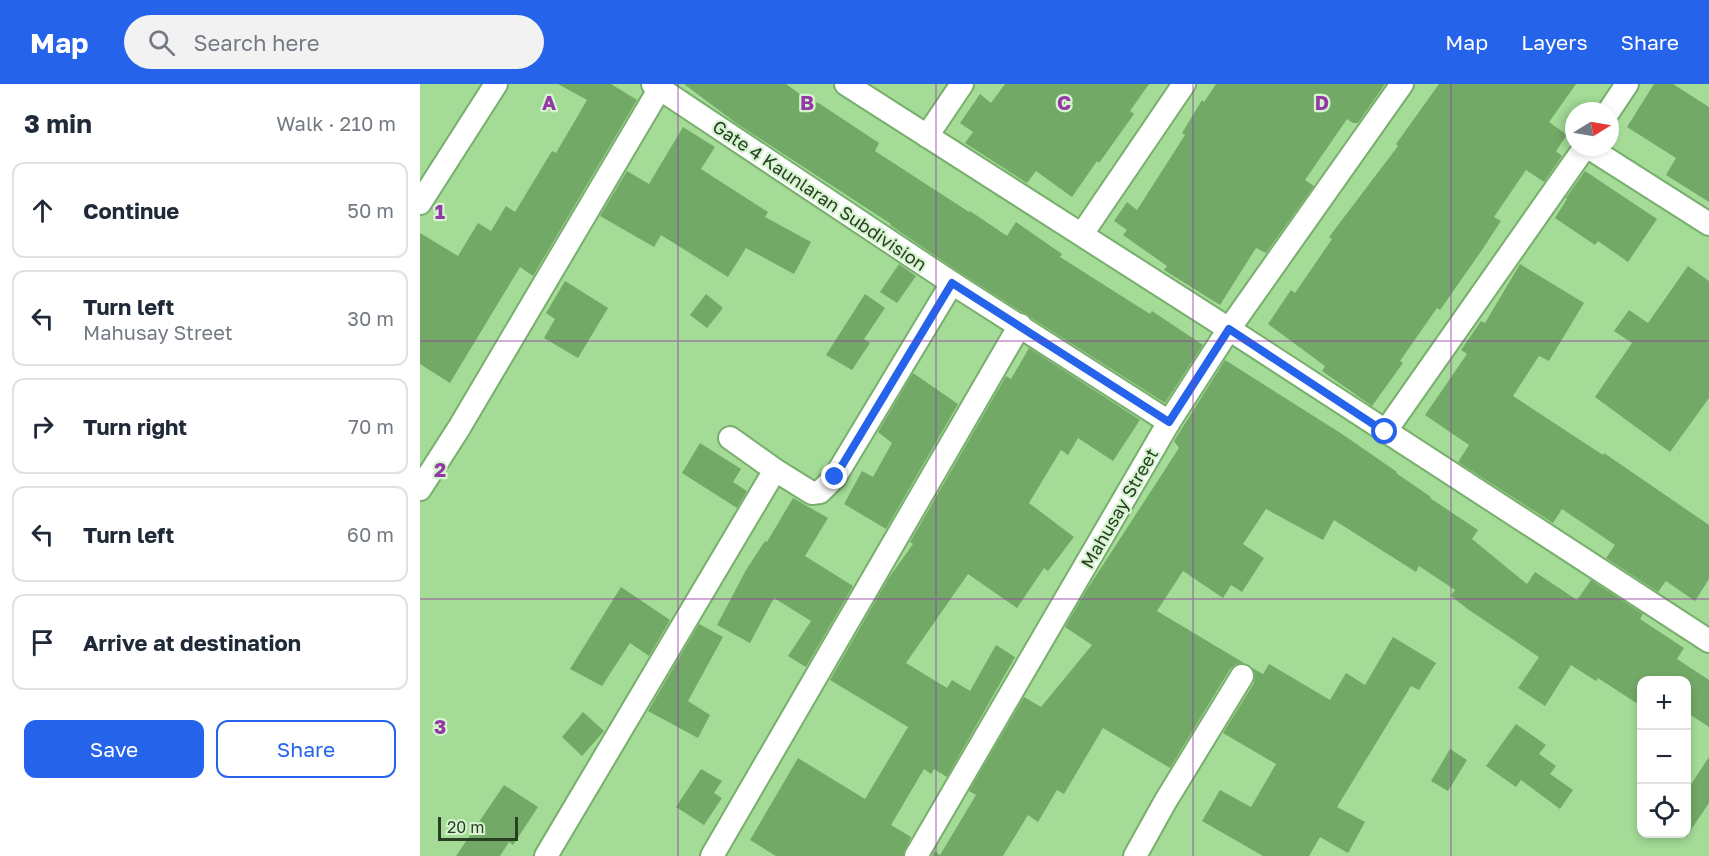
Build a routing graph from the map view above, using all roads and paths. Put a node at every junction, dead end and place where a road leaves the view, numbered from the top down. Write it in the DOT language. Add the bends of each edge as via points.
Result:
graph roads {
  1 [pos="496,84"];
  2 [pos="846,84"];
  3 [pos="962,84"];
  4 [pos="1184,84"];
  5 [pos="1402,84"];
  6 [pos="1627,84"];
  7 [pos="656,86"];
  8 [pos="1615,102"];
  9 [pos="927,136"];
  10 [pos="1581,156"];
  11 [pos="1601,156"];
  12 [pos="420,203"];
  13 [pos="1709,224"];
  14 [pos="1082,234"];
  15 [pos="952,283"];
  16 [pos="1020,325"];
  17 [pos="1229,329"];
  18 [pos="1169,422"];
  19 [pos="1385,432"];
  20 [pos="730,438"];
  21 [pos="775,470"];
  22 [pos="420,489"];
  23 [pos="1709,641"];
  24 [pos="1242,676"];
  25 [pos="546,856"];
  26 [pos="712,856"];
  27 [pos="916,856"];
  28 [pos="1135,856"];
  1 -- 12 [label="street"];
  2 -- 9 [label="street"];
  3 -- 9 [label="street"];
  4 -- 14 [label="street"];
  5 -- 17 [label="street, Mahusay Street"];
  6 -- 8 [label="street"];
  7 -- 15 [label="street, Gate 4 Kaunlaran Subdivision"];
  7 -- 22 [label="street"];
  9 -- 14 [label="street"];
  10 -- 19 [label="street"];
  11 -- 13 [label="street"];
  14 -- 17 [label="street"];
  15 -- 16 [label="street, Gate 4 Kaunlaran Subdivision"];
  15 -- 21 [label="street" via="827,487 812,493"];
  16 -- 18 [label="street, Gate 4 Kaunlaran Subdivision"];
  16 -- 26 [label="street"];
  17 -- 18 [label="street, Mahusay Street"];
  17 -- 19 [label="street"];
  18 -- 27 [label="street, Mahusay Street"];
  19 -- 23 [label="street"];
  20 -- 21 [label="street"];
  21 -- 25 [label="street"];
  24 -- 28 [label="street"];
}
